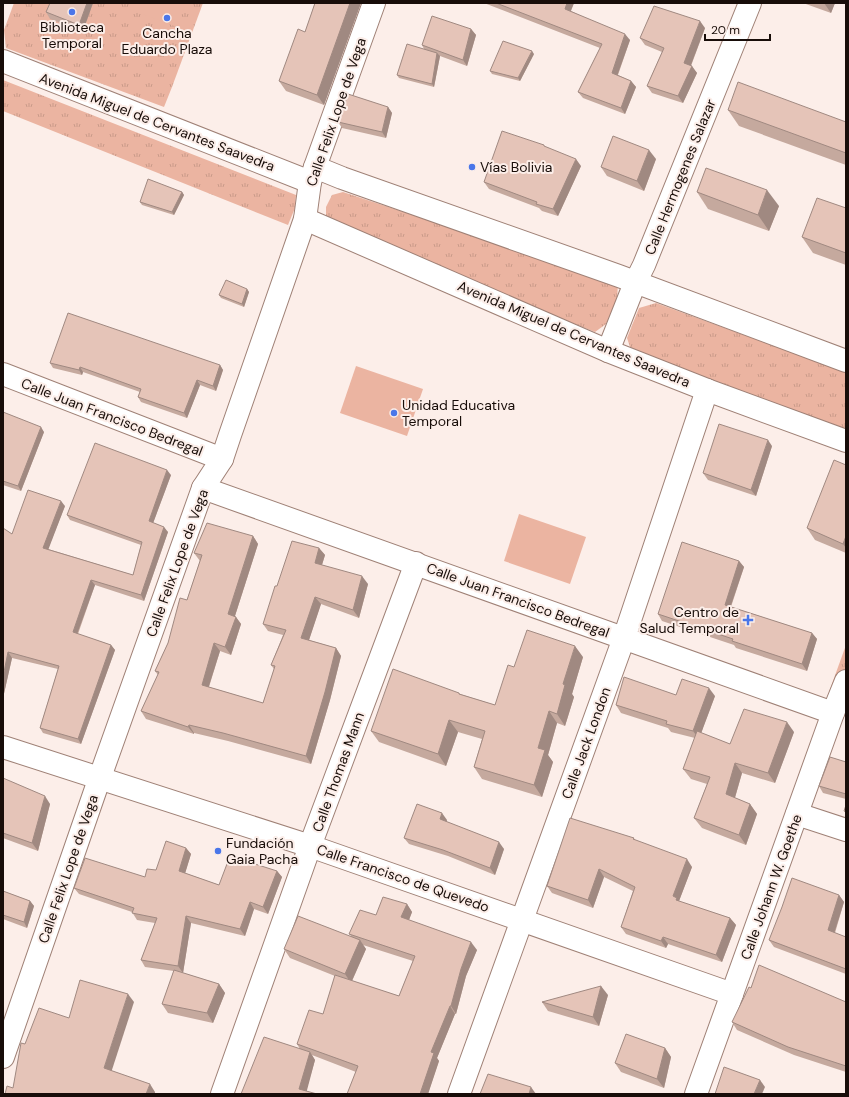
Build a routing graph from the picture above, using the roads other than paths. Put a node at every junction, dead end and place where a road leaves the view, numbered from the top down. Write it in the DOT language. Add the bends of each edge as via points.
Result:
graph roads {
  1 [pos="374,3"];
  2 [pos="750,3"];
  3 [pos="3,62"];
  4 [pos="313,174"];
  5 [pos="305,219"];
  6 [pos="635,283"];
  7 [pos="608,351"];
  8 [pos="846,361"];
  9 [pos="3,374"];
  10 [pos="707,390"];
  11 [pos="846,441"];
  12 [pos="222,459"];
  13 [pos="203,488"];
  14 [pos="416,563"];
  15 [pos="624,638"];
  16 [pos="846,681"];
  17 [pos="833,713"];
  18 [pos="3,746"];
  19 [pos="100,777"];
  20 [pos="797,814"];
  21 [pos="846,830"];
  22 [pos="310,846"];
  23 [pos="521,919"];
  24 [pos="732,994"];
  25 [pos="3,1057"];
  26 [pos="222,1094"];
  27 [pos="459,1094"];
  28 [pos="696,1094"];
  1 -- 4 [label="street, Calle Felix Lope de Vega"];
  2 -- 6 [label="street, Calle Hermogenes Salazar"];
  3 -- 4 [label="street, Avenida Miguel de Cervantes Saavedra"];
  4 -- 5 [label="street, Calle Felix Lope de Vega"];
  4 -- 6 [label="street, Avenida Miguel de Cervantes Saavedra"];
  5 -- 7 [label="street, Avenida Miguel de Cervantes Saavedra"];
  5 -- 12 [label="street, Calle Felix Lope de Vega"];
  6 -- 7 [label="street, Calle Hermogenes Salazar"];
  6 -- 8 [label="street, Avenida Miguel de Cervantes Saavedra"];
  7 -- 10 [label="street, Avenida Miguel de Cervantes Saavedra"];
  9 -- 12 [label="street, Calle Juan Francisco Bedregal"];
  10 -- 11 [label="street, Avenida Miguel de Cervantes Saavedra"];
  10 -- 15 [label="street, Calle Jack London"];
  12 -- 13 [label="street, Calle Felix Lope de Vega"];
  13 -- 14 [label="street, Calle Juan Francisco Bedregal"];
  13 -- 19 [label="street, Calle Felix Lope de Vega"];
  14 -- 15 [label="street, Calle Juan Francisco Bedregal"];
  14 -- 22 [label="street, Calle Thomas Mann"];
  15 -- 17 [label="street, Calle Juan Francisco Bedregal"];
  15 -- 23 [label="street, Calle Jack London"];
  16 -- 17 [label="street, Calle Johann W. Goethe"];
  17 -- 20 [label="street, Calle Johann W. Goethe"];
  18 -- 19 [label="street, Calle Francisco de Quevedo"];
  19 -- 22 [label="street, Calle Francisco de Quevedo"];
  19 -- 25 [label="street, Calle Felix Lope de Vega"];
  20 -- 21 [label="street"];
  20 -- 24 [label="street, Calle Johann W. Goethe"];
  22 -- 23 [label="street, Calle Francisco de Quevedo"];
  22 -- 26 [label="street, Calle Thomas Mann"];
  23 -- 24 [label="street, Calle Francisco de Quevedo"];
  23 -- 27 [label="street, Calle Jack London"];
  24 -- 28 [label="street, Calle Johann W. Goethe"];
}
